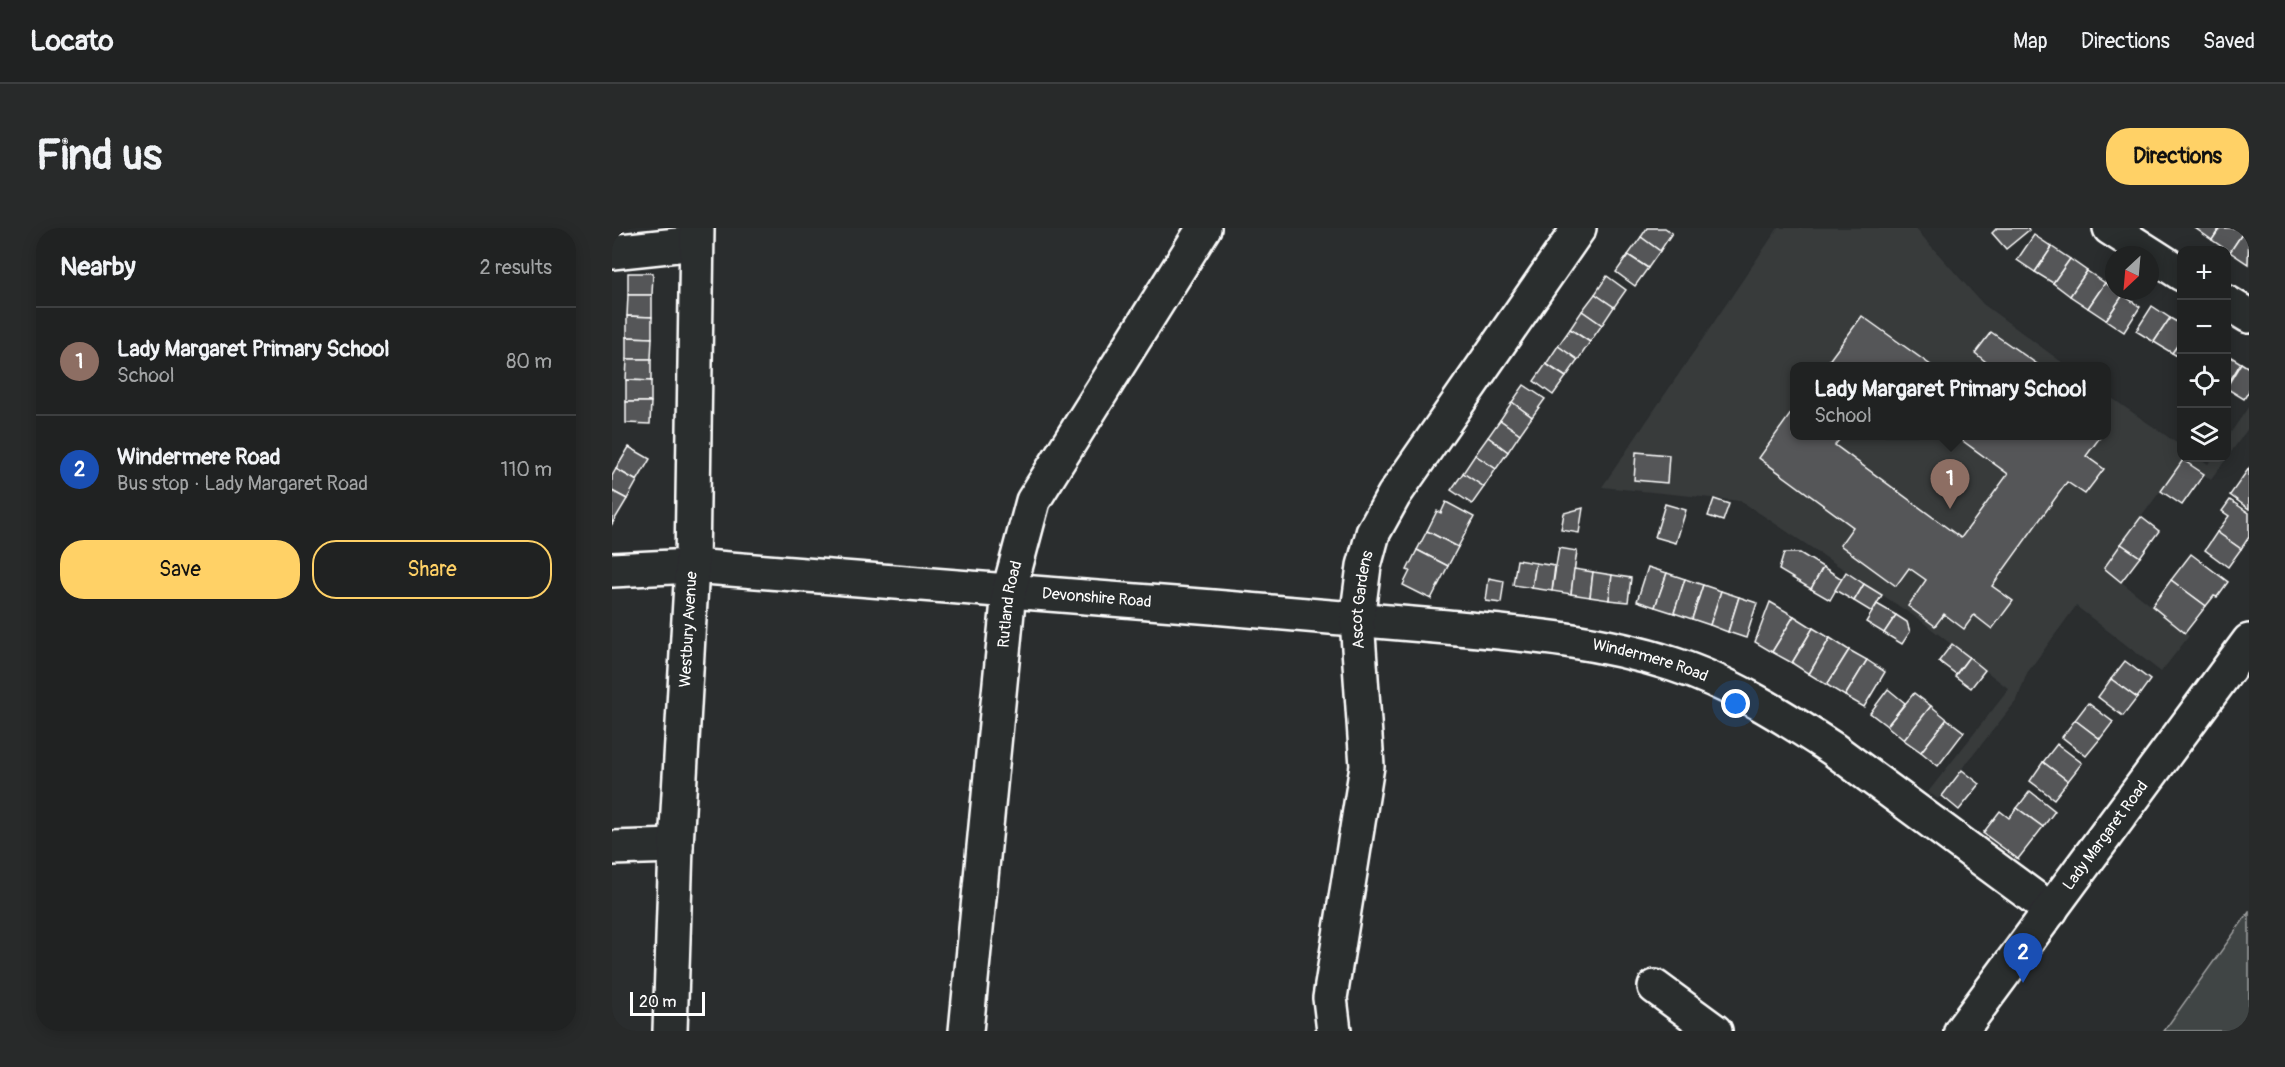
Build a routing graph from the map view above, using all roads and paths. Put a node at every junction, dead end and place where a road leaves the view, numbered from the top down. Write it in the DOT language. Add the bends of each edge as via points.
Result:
graph roads {
  1 [pos="1204,228"];
  2 [pos="1579,228"];
  3 [pos="2110,228"];
  4 [pos="696,235"];
  5 [pos="612,252"];
  6 [pos="2177,271"];
  7 [pos="2231,305"];
  8 [pos="2249,316"];
  9 [pos="692,566"];
  10 [pos="612,570"];
  11 [pos="1009,591"];
  12 [pos="1357,619"];
  13 [pos="2249,641"];
  14 [pos="676,846"];
  15 [pos="612,848"];
  16 [pos="2050,910"];
  17 [pos="1655,987"];
  18 [pos="670,1031"];
  19 [pos="966,1031"];
  20 [pos="1334,1031"];
  21 [pos="1715,1031"];
  22 [pos="1961,1031"];
  1 -- 11 [label="street, Rutland Road" via="1033,501"];
  2 -- 12 [label="street, Ascot Gardens" via="1394,495 1373,533"];
  3 -- 6 [label="street"];
  4 -- 5 [label="street"];
  4 -- 9 [label="street, Westbury Avenue"];
  7 -- 8 [label="street"];
  9 -- 10 [label="street, Devonshire Road"];
  9 -- 11 [label="street, Devonshire Road"];
  9 -- 14 [label="street, Westbury Avenue"];
  11 -- 12 [label="street, Devonshire Road"];
  11 -- 19 [label="street, Rutland Road"];
  12 -- 16 [label="street, Windermere Road" via="1554,637 1614,647 1675,665 1763,705 1823,742"];
  12 -- 20 [label="street, Ascot Gardens" via="1367,766 1330,998"];
  13 -- 16 [label="street, Lady Margaret Road"];
  14 -- 15 [label="street"];
  14 -- 18 [label="street, Westbury Avenue"];
  16 -- 22 [label="street, Lady Margaret Road"];
  17 -- 21 [label="street"];
}
